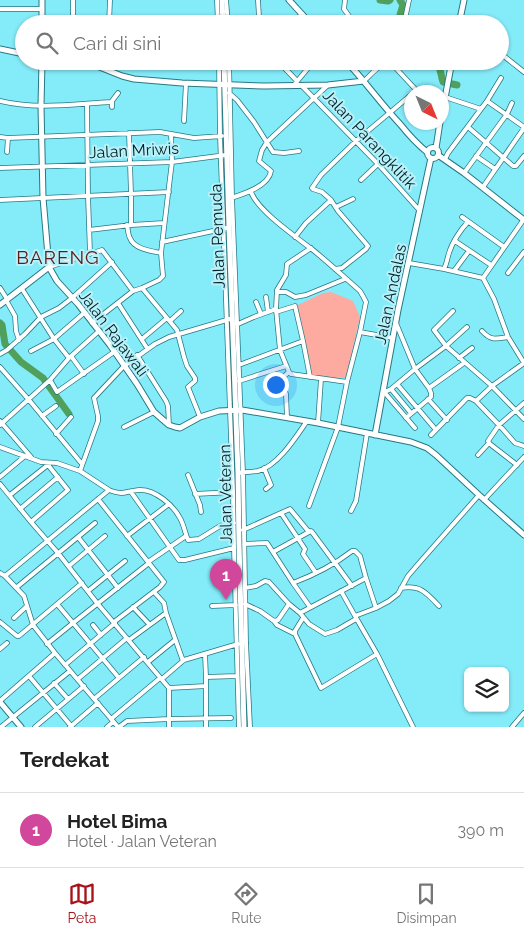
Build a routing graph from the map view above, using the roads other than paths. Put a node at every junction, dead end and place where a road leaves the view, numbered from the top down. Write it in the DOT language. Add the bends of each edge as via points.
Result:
graph roads {
  1 [pos="42,0"];
  2 [pos="73,0"];
  3 [pos="110,0"];
  4 [pos="217,0"];
  5 [pos="222,0"];
  6 [pos="226,0"];
  7 [pos="258,0"];
  8 [pos="289,0"];
  9 [pos="344,0"];
  10 [pos="409,0"];
  11 [pos="464,0"];
  12 [pos="0,9"];
  13 [pos="42,9"];
  14 [pos="302,14"];
  15 [pos="42,15"];
  16 [pos="74,15"];
  17 [pos="109,15"];
  18 [pos="218,15"];
  19 [pos="223,15"];
  20 [pos="227,15"];
  21 [pos="259,15"];
  22 [pos="348,15"];
  23 [pos="406,15"];
  24 [pos="461,15"];
  25 [pos="0,50"];
  26 [pos="15,52"];
  27 [pos="509,60"];
  28 [pos="42,70"];
  29 [pos="107,70"];
  30 [pos="221,70"];
  31 [pos="224,70"];
  32 [pos="226,70"];
  33 [pos="285,70"];
  34 [pos="306,70"];
  35 [pos="354,70"];
  36 [pos="376,70"];
  37 [pos="397,70"];
  38 [pos="450,70"];
  39 [pos="524,72"];
  40 [pos="501,78"];
  41 [pos="364,81"];
  42 [pos="186,83"];
  43 [pos="295,83"];
  44 [pos="224,85"];
  45 [pos="301,85"];
  46 [pos="328,85"];
  47 [pos="408,85"];
  48 [pos="447,85"];
  49 [pos="118,93"];
  50 [pos="229,93"];
  51 [pos="314,98"];
  52 [pos="449,98"];
  53 [pos="0,101"];
  54 [pos="404,101"];
  55 [pos="487,101"];
  56 [pos="86,104"];
  57 [pos="512,104"];
  58 [pos="41,106"];
  59 [pos="481,109"];
  60 [pos="390,113"];
  61 [pos="507,114"];
  62 [pos="184,121"];
  63 [pos="225,121"];
  64 [pos="468,127"];
  65 [pos="524,127"];
  66 [pos="439,130"];
  67 [pos="129,133"];
  68 [pos="87,134"];
  69 [pos="171,134"];
  70 [pos="42,136"];
  71 [pos="223,136"];
  72 [pos="0,137"];
  73 [pos="8,138"];
  74 [pos="269,141"];
  75 [pos="356,141"];
  76 [pos="486,142"];
  77 [pos="436,148"];
  78 [pos="299,151"];
  79 [pos="7,152"];
  80 [pos="427,152"];
  81 [pos="224,155"];
  82 [pos="438,155"];
  83 [pos="476,156"];
  84 [pos="524,156"];
  85 [pos="504,157"];
  86 [pos="431,158"];
  87 [pos="445,159"];
  88 [pos="172,162"];
  89 [pos="130,163"];
  90 [pos="378,164"];
  91 [pos="87,165"];
  92 [pos="43,167"];
  93 [pos="0,168"];
  94 [pos="495,170"];
  95 [pos="464,173"];
  96 [pos="362,180"];
  97 [pos="483,188"];
  98 [pos="169,192"];
  99 [pos="251,192"];
  100 [pos="132,194"];
  101 [pos="88,196"];
  102 [pos="43,198"];
  103 [pos="230,198"];
  104 [pos="353,199"];
  105 [pos="0,200"];
  106 [pos="331,200"];
  107 [pos="336,207"];
  108 [pos="420,211"];
  109 [pos="462,218"];
  110 [pos="524,220"];
  111 [pos="468,222"];
  112 [pos="164,223"];
  113 [pos="129,225"];
  114 [pos="227,228"];
  115 [pos="89,230"];
  116 [pos="295,237"];
  117 [pos="162,242"];
  118 [pos="455,242"];
  119 [pos="311,248"];
  120 [pos="504,248"];
  121 [pos="469,251"];
  122 [pos="161,252"];
  123 [pos="524,252"];
  124 [pos="90,253"];
  125 [pos="112,262"];
  126 [pos="409,263"];
  127 [pos="491,265"];
  128 [pos="342,268"];
  129 [pos="50,269"];
  130 [pos="334,269"];
  131 [pos="444,269"];
  132 [pos="454,271"];
  133 [pos="508,273"];
  134 [pos="341,274"];
  135 [pos="483,278"];
  136 [pos="345,279"];
  137 [pos="0,288"];
  138 [pos="142,288"];
  139 [pos="22,289"];
  140 [pos="133,291"];
  141 [pos="277,292"];
  142 [pos="266,297"];
  143 [pos="72,298"];
  144 [pos="6,300"];
  145 [pos="256,302"];
  146 [pos="118,303"];
  147 [pos="0,305"];
  148 [pos="276,310"];
  149 [pos="181,311"];
  150 [pos="453,311"];
  151 [pos="268,312"];
  152 [pos="84,313"];
  153 [pos="261,314"];
  154 [pos="41,317"];
  155 [pos="168,319"];
  156 [pos="230,319"];
  157 [pos="92,323"];
  158 [pos="396,323"];
  159 [pos="238,324"];
  160 [pos="467,327"];
  161 [pos="99,331"];
  162 [pos="482,331"];
  163 [pos="360,332"];
  164 [pos="178,334"];
  165 [pos="507,334"];
  166 [pos="393,338"];
  167 [pos="54,339"];
  168 [pos="142,339"];
  169 [pos="19,340"];
  170 [pos="303,341"];
  171 [pos="446,346"];
  172 [pos="147,348"];
  173 [pos="472,348"];
  174 [pos="280,350"];
  175 [pos="32,351"];
  176 [pos="114,352"];
  177 [pos="0,354"];
  178 [pos="137,355"];
  179 [pos="70,357"];
  180 [pos="459,358"];
  181 [pos="464,363"];
  182 [pos="524,363"];
  183 [pos="239,365"];
  184 [pos="124,366"];
  185 [pos="286,366"];
  186 [pos="0,368"];
  187 [pos="415,369"];
  188 [pos="289,372"];
  189 [pos="84,374"];
  190 [pos="310,377"];
  191 [pos="321,378"];
  192 [pos="49,382"];
  193 [pos="240,382"];
  194 [pos="348,382"];
  195 [pos="397,384"];
  196 [pos="492,386"];
  197 [pos="391,388"];
  198 [pos="430,388"];
  199 [pos="384,393"];
  200 [pos="428,399"];
  201 [pos="29,400"];
  202 [pos="476,401"];
  203 [pos="524,403"];
  204 [pos="56,406"];
  205 [pos="418,408"];
  206 [pos="235,410"];
  207 [pos="516,411"];
  208 [pos="154,412"];
  209 [pos="411,413"];
  210 [pos="42,416"];
  211 [pos="71,417"];
  212 [pos="200,417"];
  213 [pos="287,417"];
  214 [pos="406,418"];
  215 [pos="447,420"];
  216 [pos="524,420"];
  217 [pos="307,421"];
  218 [pos="318,422"];
  219 [pos="1,423"];
  220 [pos="169,425"];
  221 [pos="499,426"];
  222 [pos="124,427"];
  223 [pos="338,427"];
  224 [pos="415,428"];
  225 [pos="436,430"];
  226 [pos="367,433"];
  227 [pos="56,434"];
  228 [pos="375,435"];
  229 [pos="431,436"];
  230 [pos="489,443"];
  231 [pos="0,446"];
  232 [pos="524,446"];
  233 [pos="25,456"];
  234 [pos="478,456"];
  235 [pos="524,457"];
  236 [pos="32,458"];
  237 [pos="50,464"];
  238 [pos="82,464"];
  239 [pos="517,465"];
  240 [pos="264,468"];
  241 [pos="80,471"];
  242 [pos="241,473"];
  243 [pos="188,475"];
  244 [pos="0,477"];
  245 [pos="58,477"];
  246 [pos="0,484"];
  247 [pos="266,489"];
  248 [pos="109,490"];
  249 [pos="131,492"];
  250 [pos="233,492"];
  251 [pos="195,494"];
  252 [pos="10,495"];
  253 [pos="479,495"];
  254 [pos="98,499"];
  255 [pos="484,500"];
  256 [pos="169,504"];
  257 [pos="240,505"];
  258 [pos="309,506"];
  259 [pos="20,509"];
  260 [pos="351,511"];
  261 [pos="200,512"];
  262 [pos="281,513"];
  263 [pos="150,518"];
  264 [pos="30,522"];
  265 [pos="95,523"];
  266 [pos="234,523"];
  267 [pos="241,530"];
  268 [pos="308,532"];
  269 [pos="524,535"];
  270 [pos="105,536"];
  271 [pos="128,536"];
  272 [pos="186,536"];
  273 [pos="78,537"];
  274 [pos="298,538"];
  275 [pos="48,541"];
  276 [pos="242,544"];
  277 [pos="169,547"];
  278 [pos="234,548"];
  279 [pos="88,550"];
  280 [pos="273,552"];
  281 [pos="58,553"];
  282 [pos="125,561"];
  283 [pos="148,563"];
  284 [pos="336,563"];
  285 [pos="69,566"];
  286 [pos="0,573"];
  287 [pos="316,573"];
  288 [pos="108,575"];
  289 [pos="4,576"];
  290 [pos="366,578"];
  291 [pos="82,583"];
  292 [pos="293,584"];
  293 [pos="352,586"];
  294 [pos="17,587"];
  295 [pos="118,588"];
  296 [pos="245,588"];
  297 [pos="400,588"];
  298 [pos="88,591"];
  299 [pos="341,591"];
  300 [pos="154,592"];
  301 [pos="97,603"];
  302 [pos="57,604"];
  303 [pos="240,604"];
  304 [pos="289,604"];
  305 [pos="27,606"];
  306 [pos="212,606"];
  307 [pos="439,606"];
  308 [pos="133,607"];
  309 [pos="310,607"];
  310 [pos="376,608"];
  311 [pos="166,612"];
  312 [pos="300,614"];
  313 [pos="14,618"];
  314 [pos="303,618"];
  315 [pos="355,618"];
  316 [pos="274,621"];
  317 [pos="0,622"];
  318 [pos="73,623"];
  319 [pos="115,623"];
  320 [pos="149,624"];
  321 [pos="33,625"];
  322 [pos="93,625"];
  323 [pos="294,634"];
  324 [pos="102,635"];
  325 [pos="128,639"];
  326 [pos="175,640"];
  327 [pos="7,643"];
  328 [pos="241,643"];
  329 [pos="48,644"];
  330 [pos="90,644"];
  331 [pos="0,649"];
  332 [pos="55,653"];
  333 [pos="204,654"];
  334 [pos="377,654"];
  335 [pos="144,658"];
  336 [pos="102,659"];
  337 [pos="183,661"];
  338 [pos="148,662"];
  339 [pos="65,665"];
  340 [pos="70,670"];
  341 [pos="28,676"];
  342 [pos="237,676"];
  343 [pos="206,677"];
  344 [pos="119,678"];
  345 [pos="161,678"];
  346 [pos="78,679"];
  347 [pos="54,683"];
  348 [pos="84,686"];
  349 [pos="206,686"];
  350 [pos="168,688"];
  351 [pos="43,693"];
  352 [pos="94,698"];
  353 [pos="68,700"];
  354 [pos="98,703"];
  355 [pos="1,705"];
  356 [pos="57,709"];
  357 [pos="524,713"];
  358 [pos="13,717"];
  359 [pos="239,718"];
  360 [pos="169,719"];
  361 [pos="205,719"];
  362 [pos="112,720"];
  363 [pos="1,727"];
  364 [pos="21,727"];
  365 [pos="35,727"];
  366 [pos="71,727"];
  367 [pos="107,727"];
  368 [pos="118,727"];
  369 [pos="169,727"];
  370 [pos="206,727"];
  371 [pos="239,727"];
  372 [pos="244,727"];
  373 [pos="250,727"];
  374 [pos="413,727"];
  375 [pos="512,727"];
  1 -- 13 [label="main road"];
  2 -- 16 [label="street"];
  3 -- 17 [label="street"];
  4 -- 18 [label="street"];
  5 -- 19 [label="main road"];
  6 -- 20 [label="street"];
  7 -- 21 [label="street"];
  8 -- 14 [label="main road"];
  9 -- 22 [label="street"];
  10 -- 23 [label="street"];
  11 -- 24 [label="main road"];
  12 -- 13 [label="street"];
  13 -- 15 [label="main road"];
  25 -- 26 [label="main road"];
  27 -- 39 [label="street"];
  28 -- 58 [label="main road, Jalan Rajawali"];
  29 -- 42 [label="main road" via="134,79"];
  30 -- 44 [label="street"];
  31 -- 44 [label="main road, Jalan Pemuda"];
  32 -- 44 [label="street"];
  33 -- 43 [label="street"];
  34 -- 43 [label="street"];
  35 -- 41 [label="main road"];
  36 -- 41 [label="street"];
  37 -- 47 [label="street"];
  38 -- 48 [label="main road"];
  40 -- 55 [label="street"];
  41 -- 46 [label="main road"];
  41 -- 60 [label="main road"];
  42 -- 44 [label="main road"];
  42 -- 62 [label="street"];
  43 -- 44 [label="main road"];
  43 -- 45 [label="main road"];
  44 -- 50 [label="street"];
  44 -- 63 [label="main road, Jalan Pemuda"];
  45 -- 46 [label="main road"];
  45 -- 51 [label="street, Jalan Parangklitik"];
  46 -- 51 [label="street"];
  49 -- 56 [label="street" via="113,102"];
  50 -- 63 [label="street"];
  50 -- 74 [label="street"];
  51 -- 74 [label="street"];
  51 -- 75 [label="street, Jalan Parangklitik"];
  52 -- 59 [label="street"];
  53 -- 58 [label="street"];
  54 -- 60 [label="street"];
  55 -- 59 [label="street"];
  55 -- 61 [label="street"];
  56 -- 58 [label="street"];
  56 -- 68 [label="street"];
  57 -- 61 [label="street"];
  58 -- 70 [label="main road, Jalan Rajawali"];
  59 -- 64 [label="street"];
  60 -- 75 [label="street"];
  60 -- 80 [label="main road"];
  61 -- 65 [label="street"];
  61 -- 76 [label="street"];
  63 -- 71 [label="main road, Jalan Pemuda"];
  63 -- 103 [label="street"];
  64 -- 76 [label="street"];
  64 -- 87 [label="street"];
  65 -- 85 [label="street"];
  66 -- 77 [label="main road"];
  67 -- 68 [label="street"];
  67 -- 69 [label="street"];
  67 -- 89 [label="street"];
  68 -- 70 [label="street"];
  68 -- 91 [label="street"];
  69 -- 71 [label="street" via="194,138"];
  69 -- 88 [label="street"];
  70 -- 73 [label="street"];
  70 -- 92 [label="main road, Jalan Rajawali"];
  71 -- 81 [label="main road, Jalan Pemuda"];
  72 -- 73 [label="street"];
  73 -- 79 [label="street"];
  74 -- 78 [label="street" via="273,152"];
  74 -- 99 [label="street" via="259,161 272,173"];
  75 -- 90 [label="street, Jalan Parangklitik"];
  75 -- 106 [label="street" via="312,188"];
  76 -- 83 [label="street"];
  76 -- 85 [label="street"];
  77 -- 80 [label="main road"];
  77 -- 82 [label="main road"];
  80 -- 86 [label="main road"];
  81 -- 88 [label="street, Jalan Mriwis"];
  81 -- 103 [label="main road, Jalan Pemuda"];
  81 -- 114 [label="street"];
  82 -- 86 [label="main road"];
  82 -- 87 [label="main road"];
  83 -- 94 [label="street"];
  83 -- 95 [label="street"];
  84 -- 85 [label="street" via="516,166"];
  85 -- 94 [label="street"];
  86 -- 108 [label="main road, Jalan Andalas"];
  87 -- 95 [label="main road"];
  88 -- 89 [label="street, Jalan Mriwis"];
  88 -- 98 [label="street"];
  89 -- 91 [label="street, Jalan Mriwis"];
  89 -- 100 [label="street"];
  90 -- 96 [label="street"];
  90 -- 108 [label="street, Jalan Parangklitik"];
  91 -- 92 [label="street, Jalan Mriwis"];
  91 -- 101 [label="street"];
  92 -- 93 [label="street, Jalan Mriwis"];
  92 -- 102 [label="main road, Jalan Rajawali"];
  94 -- 97 [label="street"];
  95 -- 97 [label="main road"];
  97 -- 110 [label="main road"];
  98 -- 100 [label="street"];
  98 -- 112 [label="street"];
  99 -- 103 [label="street"];
  99 -- 116 [label="street"];
  100 -- 101 [label="street"];
  100 -- 113 [label="street"];
  101 -- 102 [label="street"];
  101 -- 115 [label="street"];
  102 -- 105 [label="street"];
  102 -- 129 [label="main road, Jalan Rajawali"];
  103 -- 114 [label="main road, Jalan Pemuda"];
  103 -- 159 [label="street"];
  104 -- 107 [label="street"];
  106 -- 107 [label="street"];
  106 -- 116 [label="street"];
  107 -- 128 [label="street" via="368,246"];
  108 -- 126 [label="main road, Jalan Andalas"];
  109 -- 111 [label="street"];
  110 -- 120 [label="street"];
  111 -- 118 [label="street"];
  111 -- 120 [label="street"];
  112 -- 113 [label="street"];
  112 -- 117 [label="street"];
  113 -- 115 [label="street"];
  113 -- 122 [label="street" via="132,242 146,250"];
  114 -- 117 [label="street"];
  114 -- 156 [label="main road, Jalan Pemuda"];
  115 -- 124 [label="street"];
  116 -- 119 [label="street"];
  117 -- 122 [label="street"];
  118 -- 121 [label="street"];
  118 -- 131 [label="street"];
  119 -- 130 [label="street"];
  119 -- 141 [label="street" via="288,264"];
  120 -- 127 [label="street"];
  121 -- 127 [label="street"];
  121 -- 132 [label="street"];
  122 -- 138 [label="street" via="163,276"];
  123 -- 133 [label="street"];
  124 -- 125 [label="street" via="102,250"];
  124 -- 129 [label="street"];
  125 -- 140 [label="street"];
  125 -- 143 [label="street"];
  126 -- 131 [label="street"];
  126 -- 158 [label="main road, Jalan Andalas"];
  127 -- 135 [label="street"];
  128 -- 130 [label="street"];
  128 -- 134 [label="street"];
  129 -- 139 [label="main road"];
  129 -- 143 [label="main road, Jalan Rajawali"];
  130 -- 134 [label="street"];
  131 -- 132 [label="street"];
  132 -- 135 [label="street"];
  134 -- 136 [label="street"];
  135 -- 165 [label="street"];
  136 -- 141 [label="street" via="306,295 295,297"];
  136 -- 163 [label="street" via="360,291 366,302"];
  137 -- 144 [label="street"];
  138 -- 140 [label="street"];
  138 -- 155 [label="street"];
  139 -- 144 [label="main road"];
  139 -- 154 [label="street"];
  140 -- 146 [label="street"];
  141 -- 148 [label="street"];
  142 -- 151 [label="street"];
  143 -- 152 [label="main road, Jalan Rajawali"];
  143 -- 154 [label="street"];
  144 -- 147 [label="main road"];
  144 -- 169 [label="street" via="15,318"];
  145 -- 153 [label="street"];
  146 -- 157 [label="street"];
  146 -- 168 [label="street"];
  148 -- 151 [label="street"];
  148 -- 170 [label="street" via="295,306"];
  148 -- 174 [label="street"];
  149 -- 155 [label="street"];
  150 -- 171 [label="street" via="434,330"];
  151 -- 153 [label="street"];
  152 -- 157 [label="main road, Jalan Rajawali"];
  152 -- 167 [label="street"];
  153 -- 159 [label="street"];
  154 -- 167 [label="street"];
  154 -- 169 [label="street"];
  155 -- 164 [label="street"];
  155 -- 168 [label="street"];
  156 -- 164 [label="street"];
  156 -- 206 [label="main road, Jalan Pemuda"];
  157 -- 161 [label="main road, Jalan Rajawali"];
  158 -- 166 [label="main road, Jalan Andalas"];
  158 -- 187 [label="street"];
  159 -- 183 [label="street"];
  160 -- 171 [label="street"];
  161 -- 176 [label="main road, Jalan Rajawali"];
  161 -- 179 [label="street"];
  162 -- 165 [label="street" via="495,340"];
  163 -- 166 [label="street"];
  163 -- 194 [label="street"];
  164 -- 172 [label="street"];
  164 -- 212 [label="street" via="187,366 195,378 188,387"];
  165 -- 182 [label="street"];
  166 -- 199 [label="main road, Jalan Andalas"];
  167 -- 175 [label="street"];
  167 -- 179 [label="street"];
  168 -- 172 [label="street"];
  169 -- 177 [label="street"];
  170 -- 174 [label="street"];
  170 -- 190 [label="street"];
  171 -- 180 [label="street"];
  171 -- 187 [label="street"];
  172 -- 178 [label="street"];
  173 -- 180 [label="street"];
  174 -- 183 [label="street"];
  174 -- 185 [label="street"];
  176 -- 184 [label="main road, Jalan Rajawali"];
  176 -- 189 [label="street"];
  178 -- 184 [label="street"];
  178 -- 220 [label="street" via="166,401"];
  179 -- 189 [label="street"];
  179 -- 192 [label="street"];
  180 -- 181 [label="street"];
  181 -- 196 [label="street"];
  181 -- 198 [label="street"];
  182 -- 196 [label="street"];
  183 -- 193 [label="street"];
  184 -- 208 [label="main road, Jalan Rajawali"];
  184 -- 238 [label="street" via="94,398 98,420"];
  185 -- 188 [label="street"];
  185 -- 193 [label="street"];
  186 -- 201 [label="street"];
  187 -- 195 [label="street"];
  187 -- 198 [label="street"];
  188 -- 190 [label="street"];
  188 -- 213 [label="street" via="280,381 286,394"];
  189 -- 192 [label="street" via="57,392"];
  190 -- 191 [label="street"];
  191 -- 194 [label="street"];
  191 -- 218 [label="street"];
  192 -- 201 [label="street"];
  193 -- 206 [label="street"];
  194 -- 223 [label="street"];
  195 -- 197 [label="street"];
  195 -- 205 [label="street"];
  196 -- 202 [label="street"];
  196 -- 207 [label="street"];
  197 -- 199 [label="street"];
  197 -- 209 [label="street"];
  198 -- 200 [label="street" via="432,395"];
  199 -- 214 [label="street"];
  199 -- 228 [label="main road, Jalan Andalas"];
  200 -- 205 [label="street"];
  200 -- 215 [label="street"];
  201 -- 210 [label="street"];
  201 -- 219 [label="street"];
  202 -- 215 [label="street" via="467,398"];
  202 -- 221 [label="street"];
  203 -- 207 [label="street"];
  204 -- 210 [label="street"];
  205 -- 209 [label="street"];
  205 -- 225 [label="street"];
  206 -- 212 [label="main road"];
  206 -- 213 [label="main road"];
  206 -- 242 [label="main road, Jalan Veteran"];
  206 -- 250 [label="street"];
  207 -- 216 [label="street"];
  207 -- 221 [label="street"];
  208 -- 220 [label="main road, Jalan Rajawali"];
  208 -- 222 [label="street"];
  209 -- 214 [label="street"];
  210 -- 227 [label="street"];
  211 -- 227 [label="street"];
  212 -- 220 [label="main road" via="180,428"];
  213 -- 217 [label="main road"];
  214 -- 224 [label="street"];
  215 -- 225 [label="street"];
  217 -- 218 [label="main road"];
  217 -- 240 [label="street" via="276,460"];
  218 -- 223 [label="main road"];
  219 -- 236 [label="street"];
  221 -- 230 [label="street"];
  221 -- 232 [label="street"];
  223 -- 226 [label="main road"];
  223 -- 258 [label="street"];
  225 -- 229 [label="street"];
  226 -- 228 [label="main road"];
  226 -- 260 [label="street" via="356,501"];
  227 -- 238 [label="street"];
  228 -- 253 [label="main road" via="411,442 431,450"];
  230 -- 234 [label="street"];
  230 -- 239 [label="street"];
  231 -- 233 [label="street"];
  233 -- 236 [label="street"];
  233 -- 244 [label="street"];
  235 -- 239 [label="street"];
  236 -- 237 [label="street"];
  237 -- 241 [label="street" via="57,463"];
  237 -- 245 [label="street"];
  237 -- 252 [label="street"];
  238 -- 241 [label="street"];
  239 -- 255 [label="street"];
  240 -- 242 [label="street"];
  240 -- 247 [label="street" via="271,485"];
  241 -- 248 [label="street"];
  242 -- 257 [label="main road, Jalan Veteran"];
  243 -- 251 [label="street"];
  245 -- 259 [label="street"];
  245 -- 264 [label="street" via="68,490"];
  246 -- 252 [label="street"];
  248 -- 249 [label="street" via="123,494"];
  248 -- 254 [label="street"];
  249 -- 256 [label="street" via="151,492"];
  249 -- 263 [label="street"];
  250 -- 251 [label="street"];
  250 -- 257 [label="street"];
  251 -- 261 [label="street"];
  252 -- 259 [label="street"];
  253 -- 255 [label="main road"];
  253 -- 297 [label="street"];
  254 -- 271 [label="street"];
  254 -- 275 [label="street"];
  255 -- 269 [label="main road"];
  256 -- 263 [label="street"];
  256 -- 272 [label="street" via="181,518"];
  257 -- 266 [label="street"];
  257 -- 267 [label="main road, Jalan Veteran"];
  259 -- 264 [label="street"];
  262 -- 267 [label="street"];
  262 -- 268 [label="street" via="291,510"];
  262 -- 274 [label="street"];
  263 -- 271 [label="street"];
  263 -- 277 [label="street"];
  264 -- 275 [label="street"];
  265 -- 273 [label="street"];
  266 -- 272 [label="street" via="220,526 199,539 188,540"];
  266 -- 278 [label="street"];
  267 -- 276 [label="main road, Jalan Veteran"];
  268 -- 274 [label="street"];
  268 -- 284 [label="street" via="312,532"];
  270 -- 279 [label="street"];
  271 -- 283 [label="street"];
  272 -- 277 [label="street"];
  273 -- 279 [label="street"];
  273 -- 281 [label="street"];
  274 -- 280 [label="street"];
  274 -- 287 [label="street" via="305,549 303,554"];
  275 -- 281 [label="street"];
  275 -- 289 [label="street"];
  276 -- 280 [label="street" via="267,543"];
  276 -- 296 [label="street"];
  276 -- 303 [label="main road, Jalan Veteran"];
  277 -- 278 [label="street" via="180,561"];
  277 -- 283 [label="street"];
  278 -- 303 [label="street"];
  279 -- 285 [label="street"];
  279 -- 288 [label="street"];
  280 -- 292 [label="street"];
  281 -- 285 [label="street"];
  281 -- 294 [label="street"];
  282 -- 288 [label="street"];
  283 -- 295 [label="street"];
  283 -- 300 [label="street" via="164,582"];
  284 -- 287 [label="street"];
  284 -- 290 [label="street" via="352,550 356,551"];
  284 -- 293 [label="street"];
  285 -- 291 [label="street"];
  286 -- 289 [label="street"];
  287 -- 292 [label="street"];
  288 -- 295 [label="street"];
  288 -- 298 [label="street"];
  289 -- 294 [label="street"];
  290 -- 293 [label="street"];
  290 -- 310 [label="street"];
  291 -- 298 [label="street"];
  291 -- 302 [label="street"];
  292 -- 309 [label="street"];
  293 -- 299 [label="street"];
  294 -- 305 [label="street"];
  295 -- 301 [label="street"];
  296 -- 303 [label="street"];
  296 -- 304 [label="street" via="269,582"];
  297 -- 307 [label="street" via="418,588"];
  297 -- 310 [label="street" via="398,594"];
  298 -- 301 [label="street"];
  299 -- 309 [label="street"];
  299 -- 315 [label="street"];
  300 -- 308 [label="street"];
  300 -- 311 [label="street" via="164,603"];
  301 -- 318 [label="street"];
  301 -- 319 [label="street"];
  302 -- 318 [label="street"];
  302 -- 321 [label="street"];
  303 -- 306 [label="street"];
  303 -- 316 [label="street" via="260,611"];
  303 -- 328 [label="main road, Jalan Veteran"];
  304 -- 312 [label="street"];
  304 -- 316 [label="street"];
  305 -- 313 [label="street"];
  305 -- 321 [label="street"];
  308 -- 319 [label="street"];
  308 -- 320 [label="street"];
  309 -- 312 [label="street"];
  310 -- 315 [label="street"];
  311 -- 320 [label="street"];
  311 -- 326 [label="street"];
  312 -- 314 [label="street"];
  314 -- 315 [label="street" via="325,634"];
  314 -- 323 [label="street"];
  315 -- 334 [label="street"];
  316 -- 323 [label="street"];
  317 -- 321 [label="street" via="17,636"];
  318 -- 329 [label="street"];
  318 -- 330 [label="street"];
  319 -- 324 [label="street"];
  319 -- 325 [label="street"];
  320 -- 325 [label="street"];
  321 -- 329 [label="street"];
  322 -- 324 [label="street"];
  323 -- 334 [label="street" via="322,688"];
  324 -- 330 [label="street"];
  325 -- 335 [label="street"];
  325 -- 336 [label="street"];
  326 -- 337 [label="street"];
  326 -- 338 [label="street"];
  327 -- 331 [label="street"];
  328 -- 333 [label="street"];
  328 -- 342 [label="street"];
  328 -- 359 [label="main road, Jalan Veteran"];
  329 -- 332 [label="street"];
  330 -- 336 [label="street"];
  330 -- 339 [label="street"];
  332 -- 339 [label="street"];
  332 -- 341 [label="street"];
  333 -- 337 [label="street"];
  333 -- 343 [label="street"];
  334 -- 374 [label="street"];
  335 -- 338 [label="street"];
  335 -- 344 [label="street"];
  336 -- 344 [label="street"];
  336 -- 346 [label="street"];
  337 -- 345 [label="street"];
  338 -- 345 [label="street"];
  339 -- 340 [label="street"];
  340 -- 346 [label="street"];
  340 -- 347 [label="street"];
  341 -- 351 [label="street"];
  341 -- 355 [label="street"];
  342 -- 343 [label="street"];
  342 -- 359 [label="street"];
  343 -- 349 [label="street"];
  344 -- 352 [label="street"];
  345 -- 350 [label="street"];
  345 -- 362 [label="street"];
  346 -- 348 [label="street"];
  347 -- 351 [label="street"];
  347 -- 353 [label="street"];
  348 -- 352 [label="street"];
  348 -- 353 [label="street"];
  349 -- 350 [label="street"];
  349 -- 361 [label="street"];
  350 -- 360 [label="street"];
  351 -- 356 [label="street"];
  351 -- 358 [label="street"];
  352 -- 354 [label="street"];
  353 -- 356 [label="street"];
  354 -- 362 [label="street"];
  354 -- 366 [label="street"];
  355 -- 358 [label="main road"];
  356 -- 365 [label="street"];
  356 -- 366 [label="street"];
  357 -- 375 [label="street"];
  358 -- 363 [label="street"];
  358 -- 364 [label="main road"];
  359 -- 361 [label="street"];
  359 -- 371 [label="street"];
  359 -- 372 [label="main road, Jalan Veteran"];
  359 -- 373 [label="street"];
  360 -- 361 [label="street"];
  360 -- 368 [label="street" via="127,721"];
  360 -- 369 [label="street"];
  361 -- 370 [label="street"];
  362 -- 367 [label="street"];
  362 -- 368 [label="street"];
}
